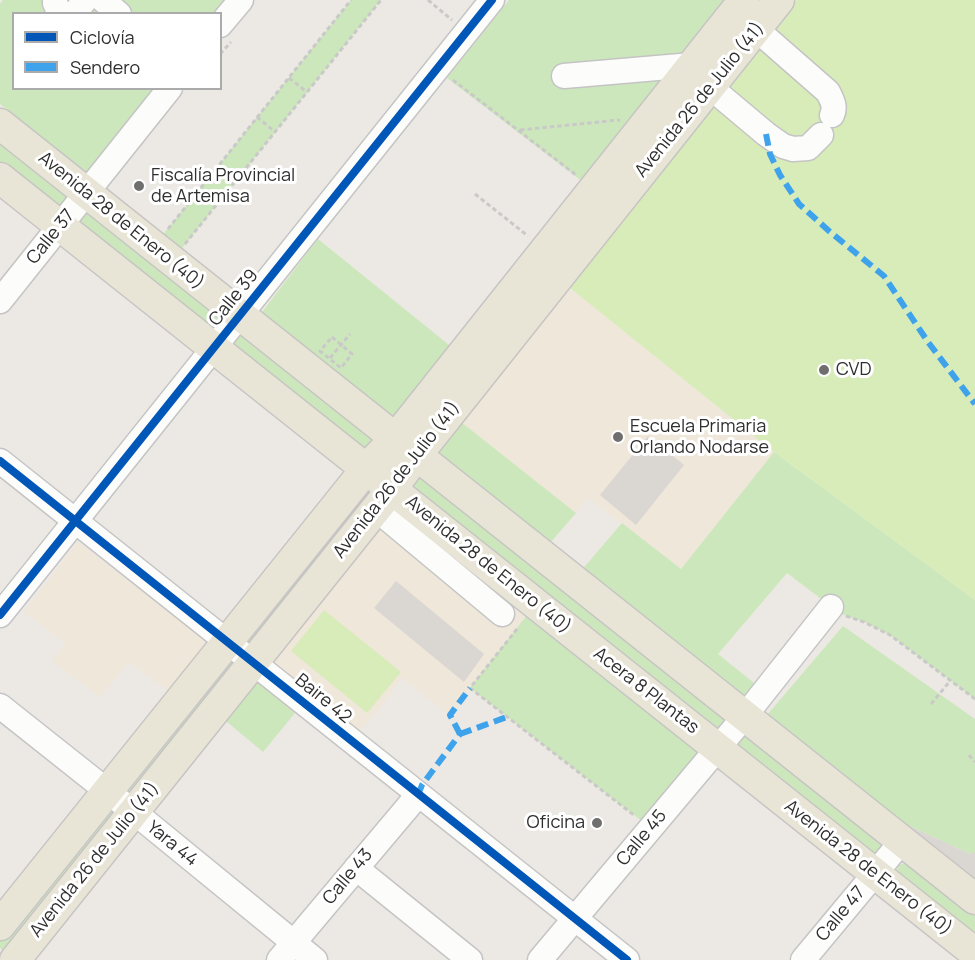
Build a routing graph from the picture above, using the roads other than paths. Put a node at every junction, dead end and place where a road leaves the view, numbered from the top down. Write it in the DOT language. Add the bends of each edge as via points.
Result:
graph roads {
  1 [pos="85,0"];
  2 [pos="103,0"];
  3 [pos="241,0"];
  4 [pos="492,0"];
  5 [pos="744,0"];
  6 [pos="779,0"];
  7 [pos="76,12"];
  8 [pos="118,12"];
  9 [pos="222,23"];
  10 [pos="756,29"];
  11 [pos="564,76"];
  12 [pos="701,76"];
  13 [pos="168,90"];
  14 [pos="0,124"];
  15 [pos="0,178"];
  16 [pos="86,193"];
  17 [pos="60,226"];
  18 [pos="0,302"];
  19 [pos="240,315"];
  20 [pos="214,348"];
  21 [pos="405,447"];
  22 [pos="0,461"];
  23 [pos="366,469"];
  24 [pos="384,499"];
  25 [pos="75,521"];
  26 [pos="831,607"];
  27 [pos="0,615"];
  28 [pos="511,619"];
  29 [pos="227,642"];
  30 [pos="253,662"];
  31 [pos="0,706"];
  32 [pos="744,717"];
  33 [pos="718,748"];
  34 [pos="107,791"];
  35 [pos="418,795"];
  36 [pos="133,812"];
  37 [pos="902,841"];
  38 [pos="356,868"];
  39 [pos="875,873"];
  40 [pos="975,899"];
  41 [pos="574,918"];
  42 [pos="0,925"];
  43 [pos="286,951"];
  44 [pos="975,953"];
  45 [pos="15,960"];
  46 [pos="315,960"];
  47 [pos="470,960"];
  48 [pos="540,960"];
  49 [pos="627,960"];
  50 [pos="803,960"];
  1 -- 7 [label="street"];
  2 -- 8 [label="street"];
  3 -- 9 [label="street"];
  4 -- 19 [label="street, Calle 39"];
  5 -- 12 [label="main road, Avenida 26 de Julio (41)"];
  6 -- 10 [label="main road, Avenida 26 de Julio (41)"];
  10 -- 12 [label="main road, Avenida 26 de Julio (41)"];
  10 -- 12 [label="street" via="828,92 832,101 834,111 808,148 783,146"];
  11 -- 12 [label="street"];
  12 -- 21 [label="main road, Avenida 26 de Julio (41)"];
  12 -- 21 [label="main road, Avenida 26 de Julio (41)" via="637,135 545,250"];
  13 -- 16 [label="street, Calle 37"];
  14 -- 16 [label="main road, Avenida 28 de Enero (40)"];
  15 -- 17 [label="main road, Avenida 28 de Enero (40)"];
  16 -- 17 [label="street, Calle 37"];
  16 -- 19 [label="main road, Avenida 28 de Enero (40)"];
  17 -- 18 [label="street, Calle 37"];
  17 -- 20 [label="main road, Avenida 28 de Enero (40)"];
  19 -- 20 [label="street, Calle 39"];
  19 -- 21 [label="main road, Avenida 28 de Enero (40)"];
  20 -- 23 [label="main road, Avenida 28 de Enero (40)"];
  20 -- 25 [label="street, Calle 39"];
  21 -- 23 [label="main road, Avenida 26 de Julio (41)"];
  21 -- 24 [label="main road, Avenida 26 de Julio (41)"];
  21 -- 32 [label="main road, Avenida 28 de Enero (40)"];
  22 -- 25 [label="street, Baire 42"];
  23 -- 24 [label="main road, Avenida 28 de Enero (40)"];
  23 -- 29 [label="main road, Avenida 26 de Julio (41)"];
  24 -- 28 [label="street"];
  24 -- 30 [label="main road, Avenida 26 de Julio (41)"];
  24 -- 33 [label="main road, Avenida 28 de Enero (40)"];
  25 -- 27 [label="street, Calle 39"];
  25 -- 29 [label="street, Baire 42"];
  26 -- 32 [label="street, Calle 45"];
  29 -- 30 [label="street, Baire 42"];
  29 -- 34 [label="main road, Avenida 26 de Julio (41)"];
  30 -- 35 [label="street, Baire 42"];
  30 -- 36 [label="main road, Avenida 26 de Julio (41)"];
  31 -- 34 [label="street, Yara 44"];
  32 -- 33 [label="street, Calle 45"];
  32 -- 37 [label="main road, Avenida 28 de Enero (40)"];
  33 -- 39 [label="main road, Avenida 28 de Enero (40)"];
  33 -- 41 [label="street, Calle 45"];
  34 -- 36 [label="street, Yara 44"];
  34 -- 42 [label="main road, Avenida 26 de Julio (41)"];
  35 -- 38 [label="street, Calle 43"];
  35 -- 41 [label="street, Baire 42"];
  36 -- 43 [label="street, Yara 44"];
  36 -- 45 [label="main road, Avenida 26 de Julio (41)"];
  37 -- 39 [label="street, Calle 47"];
  37 -- 40 [label="main road, Avenida 28 de Enero (40)"];
  38 -- 43 [label="street, Calle 43"];
  38 -- 47 [label="street"];
  39 -- 44 [label="main road, Avenida 28 de Enero (40)"];
  39 -- 50 [label="street, Calle 47"];
  41 -- 48 [label="street, Calle 45"];
  41 -- 49 [label="street, Baire 42"];
  43 -- 46 [label="street, Yara 44"];
}
